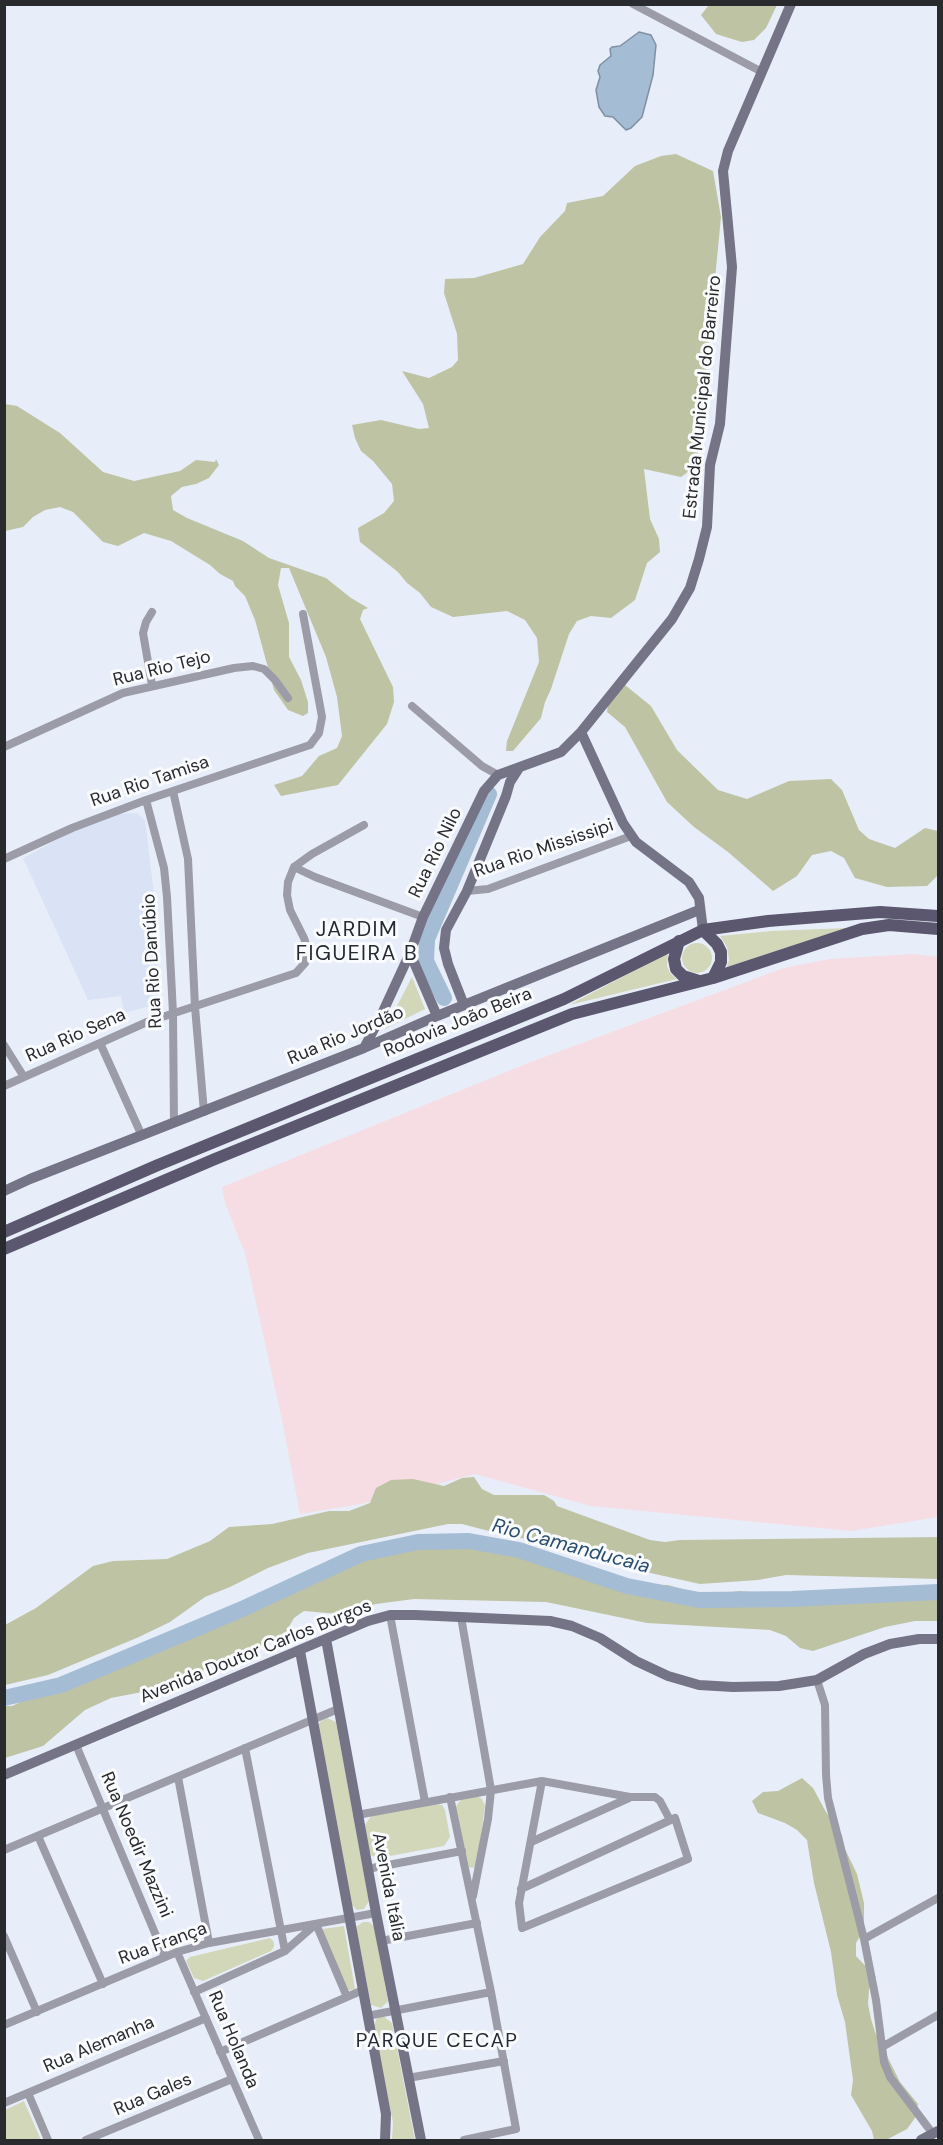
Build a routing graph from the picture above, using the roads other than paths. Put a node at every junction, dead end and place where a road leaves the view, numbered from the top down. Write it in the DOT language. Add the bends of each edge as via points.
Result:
graph roads {
  1 [pos="633,4"];
  2 [pos="791,4"];
  3 [pos="762,72"];
  4 [pos="152,612"];
  5 [pos="303,614"];
  6 [pos="152,685"];
  7 [pos="288,698"];
  8 [pos="412,706"];
  9 [pos="581,732"];
  10 [pos="4,747"];
  11 [pos="519,768"];
  12 [pos="498,775"];
  13 [pos="510,782"];
  14 [pos="173,791"];
  15 [pos="146,800"];
  16 [pos="364,825"];
  17 [pos="631,836"];
  18 [pos="4,859"];
  19 [pos="294,867"];
  20 [pos="467,891"];
  21 [pos="699,910"];
  22 [pos="423,916"];
  23 [pos="939,916"];
  24 [pos="939,929"];
  25 [pos="703,930"];
  26 [pos="679,941"];
  27 [pos="410,953"];
  28 [pos="713,978"];
  29 [pos="699,982"];
  30 [pos="464,1005"];
  31 [pos="195,1007"];
  32 [pos="173,1013"];
  33 [pos="438,1016"];
  34 [pos="100,1043"];
  35 [pos="4,1045"];
  36 [pos="364,1048"];
  37 [pos="24,1077"];
  38 [pos="4,1086"];
  39 [pos="204,1112"];
  40 [pos="174,1123"];
  41 [pos="142,1136"];
  42 [pos="4,1191"];
  43 [pos="4,1232"];
  44 [pos="4,1249"];
  45 [pos="390,1615"];
  46 [pos="461,1617"];
  47 [pos="326,1639"];
  48 [pos="939,1639"];
  49 [pos="300,1651"];
  50 [pos="817,1680"];
  51 [pos="338,1709"];
  52 [pos="313,1720"];
  53 [pos="76,1745"];
  54 [pos="245,1748"];
  55 [pos="4,1775"];
  56 [pos="178,1777"];
  57 [pos="542,1781"];
  58 [pos="491,1790"];
  59 [pos="450,1797"];
  60 [pos="630,1797"];
  61 [pos="426,1802"];
  62 [pos="103,1809"];
  63 [pos="357,1815"];
  64 [pos="670,1820"];
  65 [pos="38,1836"];
  66 [pos="531,1842"];
  67 [pos="4,1850"];
  68 [pos="462,1851"];
  69 [pos="367,1869"];
  70 [pos="521,1888"];
  71 [pos="939,1898"];
  72 [pos="472,1899"];
  73 [pos="375,1913"];
  74 [pos="349,1918"];
  75 [pos="477,1923"];
  76 [pos="316,1924"];
  77 [pos="281,1930"];
  78 [pos="4,1936"];
  79 [pos="864,1939"];
  80 [pos="381,1941"];
  81 [pos="209,1943"];
  82 [pos="285,1951"];
  83 [pos="177,1953"];
  84 [pos="165,1957"];
  85 [pos="103,1984"];
  86 [pos="363,1990"];
  87 [pos="194,1992"];
  88 [pos="491,1992"];
  89 [pos="346,1997"];
  90 [pos="395,2011"];
  91 [pos="37,2012"];
  92 [pos="939,2015"];
  93 [pos="367,2016"];
  94 [pos="206,2018"];
  95 [pos="4,2025"];
  96 [pos="882,2047"];
  97 [pos="220,2052"];
  98 [pos="504,2061"];
  99 [pos="408,2078"];
  100 [pos="232,2079"];
  101 [pos="28,2093"];
  102 [pos="4,2103"];
  103 [pos="936,2132"];
  104 [pos="48,2140"];
  105 [pos="86,2140"];
  106 [pos="259,2140"];
  107 [pos="385,2140"];
  108 [pos="421,2140"];
  109 [pos="464,2140"];
  110 [pos="921,2140"];
  1 -- 3 [label="street"];
  2 -- 3 [label="street, Estrada Municipal do Barreiro"];
  3 -- 9 [label="street, Estrada Municipal do Barreiro" via="723,171 732,267 720,424 710,465 707,527 699,559 690,588 672,619"];
  4 -- 6 [label="street" via="143,633"];
  5 -- 14 [label="street, Rua Rio Tamisa" via="322,717 319,733 310,745"];
  6 -- 7 [label="street, Rua Rio Tejo" via="253,666 264,669"];
  6 -- 10 [label="street, Rua Rio Tejo" via="123,693"];
  8 -- 12 [label="street"];
  9 -- 11 [label="street, Estrada Municipal do Barreiro" via="561,752"];
  9 -- 17 [label="street"];
  11 -- 12 [label="street, Estrada Municipal do Barreiro"];
  11 -- 13 [label="street"];
  12 -- 13 [label="street"];
  12 -- 22 [label="street, Rua Rio Nilo" via="484,790"];
  13 -- 20 [label="street"];
  14 -- 15 [label="street, Rua Rio Tamisa"];
  14 -- 31 [label="street" via="188,859"];
  15 -- 18 [label="street, Rua Rio Tamisa"];
  15 -- 32 [label="street, Rua Rio Danúbio" via="164,868"];
  16 -- 19 [label="street"];
  17 -- 20 [label="street, Rua Rio Mississipi" via="488,890"];
  17 -- 21 [label="street" via="689,882 699,898"];
  19 -- 22 [label="street"];
  19 -- 31 [label="street, Rua Rio Sena" via="287,895 308,951 305,963 296,973"];
  20 -- 30 [label="street" via="446,930 444,948"];
  21 -- 25 [label="street"];
  21 -- 30 [label="street, Rua Rio Jordão"];
  22 -- 27 [label="street, Rua Rio Nilo"];
  23 -- 25 [label="main road, Rodovia João Beira" via="880,912"];
  24 -- 28 [label="main road, Rodovia João Beira" via="889,925 862,929"];
  25 -- 26 [label="main road, Rodovia João Beira"];
  25 -- 28 [label="main road" via="721,952"];
  26 -- 29 [label="main road" via="674,959 676,969"];
  26 -- 43 [label="main road, Rodovia João Beira" via="564,999"];
  27 -- 33 [label="street"];
  27 -- 36 [label="street, Rua Rio Nilo"];
  28 -- 29 [label="main road, Rodovia João Beira"];
  29 -- 44 [label="main road, Rodovia João Beira" via="572,1014"];
  30 -- 33 [label="street, Rua Rio Jordão"];
  31 -- 32 [label="street, Rua Rio Sena"];
  31 -- 39 [label="street"];
  32 -- 34 [label="street, Rua Rio Sena"];
  32 -- 40 [label="street, Rua Rio Danúbio"];
  33 -- 36 [label="street, Rua Rio Jordão"];
  34 -- 37 [label="street, Rua Rio Sena"];
  34 -- 41 [label="street"];
  35 -- 37 [label="street"];
  36 -- 39 [label="street, Rua Rio Jordão"];
  37 -- 38 [label="street, Rua Rio Sena"];
  39 -- 40 [label="street, Rua Rio Jordão"];
  40 -- 41 [label="street, Rua Rio Jordão"];
  41 -- 42 [label="street, Rua Rio Jordão"];
  45 -- 46 [label="street, Avenida Doutor Carlos Burgos"];
  45 -- 47 [label="street, Avenida Doutor Carlos Burgos"];
  45 -- 61 [label="street"];
  46 -- 50 [label="street, Avenida Doutor Carlos Burgos" via="550,1621 572,1626 668,1676 699,1685 779,1686"];
  46 -- 58 [label="street"];
  47 -- 49 [label="street, Avenida Doutor Carlos Burgos"];
  47 -- 51 [label="street, Avenida Itália"];
  48 -- 50 [label="street, Avenida Doutor Carlos Burgos" via="890,1644"];
  49 -- 52 [label="street"];
  49 -- 53 [label="street, Avenida Doutor Carlos Burgos"];
  50 -- 79 [label="street" via="825,1705 828,1798"];
  51 -- 52 [label="street"];
  51 -- 63 [label="street, Avenida Itália"];
  52 -- 54 [label="street"];
  52 -- 74 [label="street"];
  53 -- 55 [label="street, Avenida Doutor Carlos Burgos"];
  53 -- 62 [label="street, Rua Noedir Mazzini"];
  54 -- 56 [label="street"];
  54 -- 77 [label="street"];
  56 -- 62 [label="street"];
  56 -- 81 [label="street"];
  57 -- 58 [label="street"];
  57 -- 60 [label="street"];
  57 -- 66 [label="street"];
  58 -- 59 [label="street"];
  58 -- 72 [label="street"];
  59 -- 61 [label="street"];
  59 -- 68 [label="street"];
  60 -- 64 [label="street" via="655,1797"];
  60 -- 66 [label="street"];
  61 -- 63 [label="street"];
  62 -- 65 [label="street"];
  62 -- 84 [label="street, Rua Noedir Mazzini"];
  63 -- 69 [label="street, Avenida Itália"];
  64 -- 70 [label="street"];
  64 -- 70 [label="street" via="675,1818 688,1859 522,1928"];
  65 -- 67 [label="street"];
  65 -- 85 [label="street"];
  66 -- 70 [label="street"];
  68 -- 69 [label="street"];
  68 -- 72 [label="street"];
  69 -- 73 [label="street, Avenida Itália"];
  71 -- 79 [label="street"];
  72 -- 75 [label="street"];
  73 -- 74 [label="street, Rua França"];
  73 -- 80 [label="street, Avenida Itália"];
  74 -- 76 [label="street, Rua França"];
  74 -- 86 [label="street"];
  75 -- 80 [label="street"];
  75 -- 88 [label="street"];
  76 -- 77 [label="street, Rua França"];
  76 -- 82 [label="street"];
  76 -- 89 [label="street"];
  77 -- 81 [label="street, Rua França"];
  77 -- 82 [label="street"];
  78 -- 91 [label="street"];
  79 -- 96 [label="street"];
  80 -- 90 [label="street, Avenida Itália"];
  81 -- 83 [label="street, Rua França"];
  82 -- 87 [label="street"];
  83 -- 84 [label="street, Rua França"];
  83 -- 87 [label="street, Rua Holanda"];
  84 -- 85 [label="street, Rua França"];
  85 -- 91 [label="street, Rua França"];
  86 -- 89 [label="street"];
  86 -- 93 [label="street"];
  87 -- 94 [label="street, Rua Holanda"];
  88 -- 90 [label="street"];
  88 -- 98 [label="street"];
  89 -- 97 [label="street"];
  90 -- 93 [label="street"];
  90 -- 99 [label="street, Avenida Itália"];
  91 -- 95 [label="street, Rua França"];
  92 -- 96 [label="street"];
  93 -- 107 [label="street" via="386,2114"];
  94 -- 97 [label="street, Rua Holanda"];
  94 -- 101 [label="street, Rua Alemanha"];
  96 -- 103 [label="street" via="890,2077"];
  97 -- 100 [label="street, Rua Holanda"];
  98 -- 99 [label="street"];
  98 -- 109 [label="street" via="516,2129"];
  99 -- 108 [label="street, Avenida Itália"];
  100 -- 105 [label="street, Rua Gales"];
  100 -- 106 [label="street, Rua Holanda"];
  101 -- 102 [label="street, Rua Alemanha"];
  101 -- 104 [label="street"];
  103 -- 110 [label="street"];
}
